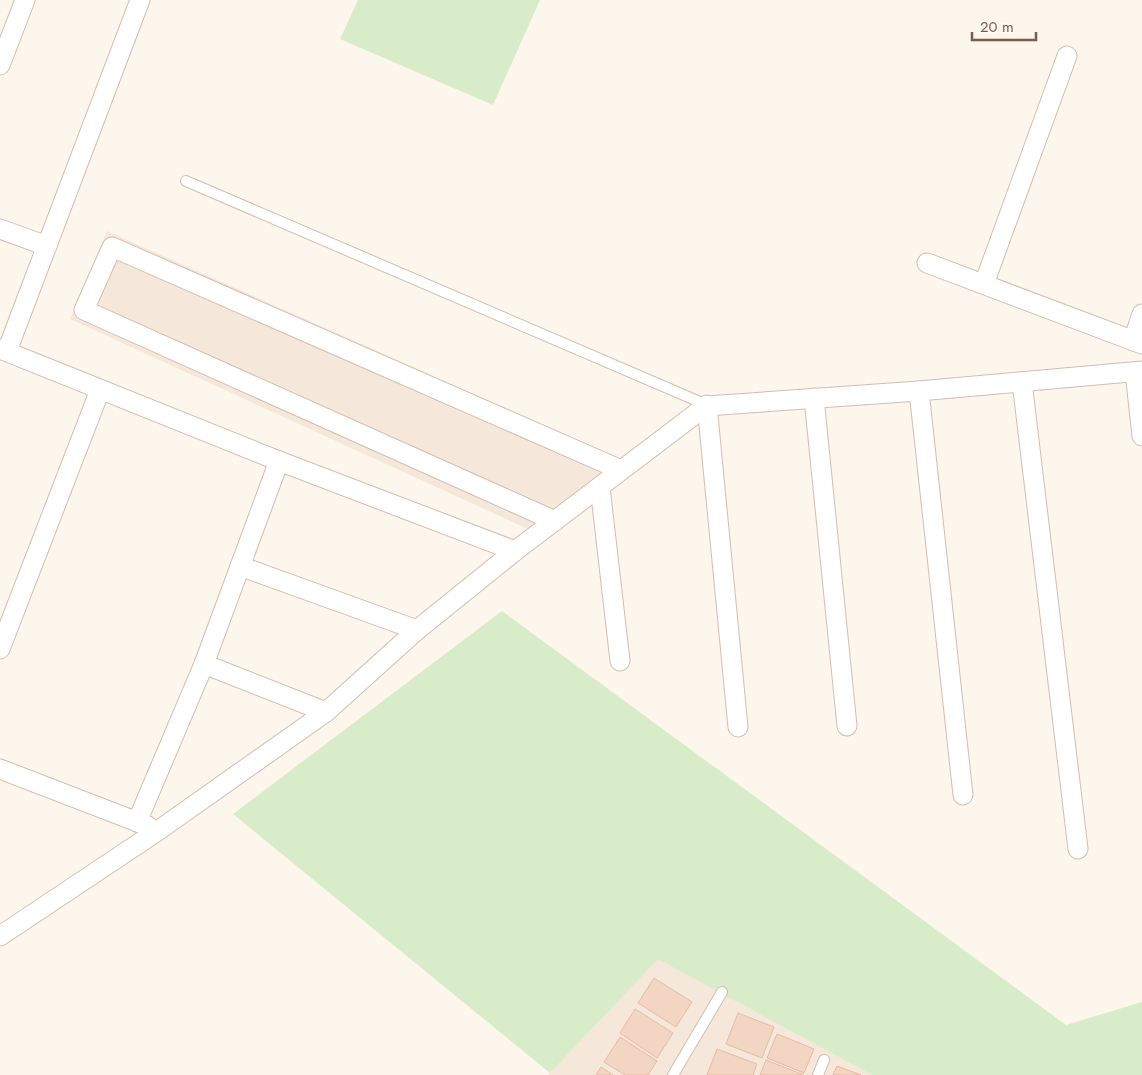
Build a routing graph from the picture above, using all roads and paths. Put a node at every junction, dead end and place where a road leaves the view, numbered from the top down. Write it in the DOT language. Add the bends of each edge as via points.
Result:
graph roads {
  1 [pos="26,0"];
  2 [pos="140,0"];
  3 [pos="1067,56"];
  4 [pos="0,65"];
  5 [pos="186,181"];
  6 [pos="0,228"];
  7 [pos="47,246"];
  8 [pos="927,263"];
  9 [pos="984,284"];
  10 [pos="1142,314"];
  11 [pos="1137,343"];
  12 [pos="4,350"];
  13 [pos="1138,371"];
  14 [pos="1022,382"];
  15 [pos="100,390"];
  16 [pos="919,391"];
  17 [pos="814,398"];
  18 [pos="707,406"];
  19 [pos="1142,436"];
  20 [pos="279,462"];
  21 [pos="621,470"];
  22 [pos="600,487"];
  23 [pos="555,521"];
  24 [pos="515,551"];
  25 [pos="240,566"];
  26 [pos="416,630"];
  27 [pos="0,649"];
  28 [pos="620,661"];
  29 [pos="204,664"];
  30 [pos="326,712"];
  31 [pos="847,726"];
  32 [pos="738,727"];
  33 [pos="0,768"];
  34 [pos="963,795"];
  35 [pos="137,822"];
  36 [pos="159,830"];
  37 [pos="1078,849"];
  38 [pos="0,936"];
  39 [pos="722,992"];
  40 [pos="824,1060"];
  41 [pos="673,1075"];
  42 [pos="818,1075"];
  1 -- 4 [label="street"];
  2 -- 7 [label="street"];
  3 -- 9 [label="street"];
  5 -- 18 [label="lane"];
  6 -- 7 [label="street"];
  7 -- 12 [label="street"];
  8 -- 9 [label="street"];
  9 -- 11 [label="street"];
  10 -- 11 [label="street"];
  12 -- 15 [label="street"];
  13 -- 14 [label="street"];
  13 -- 19 [label="street"];
  14 -- 16 [label="street"];
  14 -- 37 [label="street"];
  15 -- 20 [label="street"];
  15 -- 27 [label="street"];
  16 -- 17 [label="street"];
  16 -- 34 [label="street"];
  17 -- 18 [label="street"];
  17 -- 31 [label="street"];
  18 -- 21 [label="street"];
  18 -- 32 [label="street"];
  20 -- 24 [label="street"];
  20 -- 25 [label="street"];
  21 -- 22 [label="street"];
  21 -- 23 [label="street" via="112,247 84,310"];
  22 -- 23 [label="street"];
  22 -- 28 [label="street"];
  23 -- 24 [label="street"];
  24 -- 26 [label="street"];
  25 -- 26 [label="street"];
  25 -- 29 [label="street"];
  26 -- 30 [label="street"];
  29 -- 30 [label="street"];
  29 -- 35 [label="street"];
  30 -- 36 [label="street"];
  33 -- 35 [label="street"];
  35 -- 36 [label="street"];
  36 -- 38 [label="street"];
  39 -- 41 [label="lane"];
  40 -- 42 [label="lane"];
}
